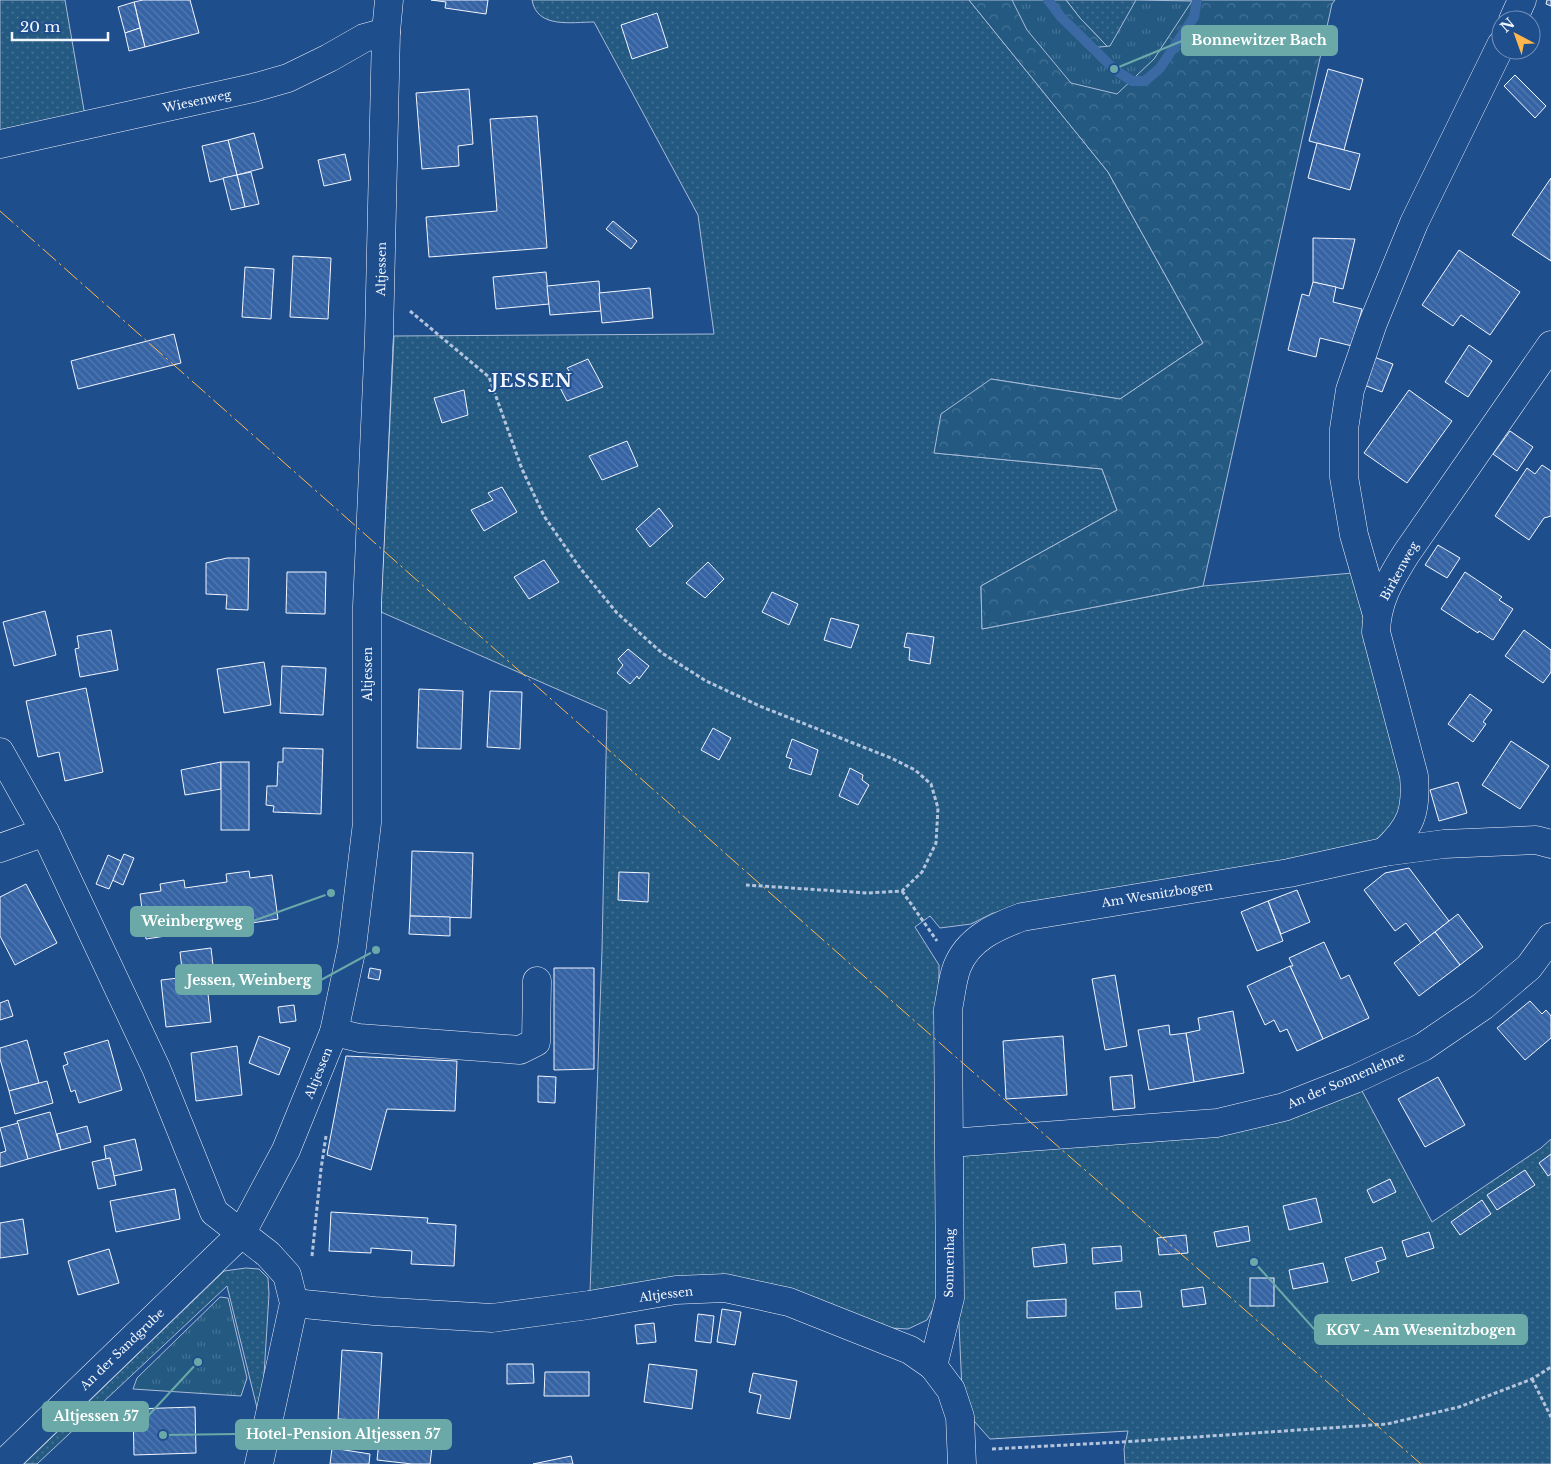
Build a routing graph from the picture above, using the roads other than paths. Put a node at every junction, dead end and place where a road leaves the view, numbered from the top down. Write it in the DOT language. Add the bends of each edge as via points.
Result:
graph roads {
  1 [pos="389,0"];
  2 [pos="386,32"];
  3 [pos="1494,60"];
  4 [pos="0,144"];
  5 [pos="1551,345"];
  6 [pos="1377,615"];
  7 [pos="0,752"];
  8 [pos="45,832"];
  9 [pos="1551,844"];
  10 [pos="0,848"];
  11 [pos="1384,852"];
  12 [pos="1551,937"];
  13 [pos="537,981"];
  14 [pos="334,1032"];
  15 [pos="950,1143"];
  16 [pos="241,1234"];
  17 [pos="294,1303"];
  18 [pos="933,1366"];
  19 [pos="962,1458"];
  20 [pos="3,1464"];
  21 [pos="259,1464"];
  1 -- 2 [label="street, Altjessen"];
  2 -- 4 [label="street, Wiesenweg" via="364,38 288,78"];
  2 -- 14 [label="street, Altjessen" via="367,606 367,823 352,947"];
  3 -- 6 [label="street" via="1414,223 1350,390 1344,429 1344,477 1354,535"];
  5 -- 6 [label="street, Birkenweg" via="1406,554"];
  6 -- 11 [label="street, Birkenweg" via="1376,632 1414,776 1416,798 1410,820 1399,839"];
  7 -- 8 [label="street"];
  8 -- 10 [label="street"];
  8 -- 16 [label="street" via="156,1068 214,1212"];
  9 -- 11 [label="street, Am Wesnitzbogen" via="1536,840"];
  11 -- 15 [label="street, Am Wesnitzbogen" via="1288,873 1022,916 999,925 970,944 956,968 948,1009"];
  12 -- 15 [label="street, An der Sonnenlehne" via="1528,967 1483,1006 1423,1047 1284,1107 1217,1123"];
  13 -- 14 [label="street" via="536,1042 520,1050 359,1038"];
  14 -- 16 [label="street, Altjessen" via="286,1150"];
  15 -- 18 [label="street, Sonnenhag" via="950,1298"];
  16 -- 17 [label="street" via="268,1254 287,1275"];
  16 -- 20 [label="street, An der Sandgrube"];
  17 -- 18 [label="street, Altjessen" via="374,1312 492,1318 676,1290 725,1288 789,1302 910,1350"];
  17 -- 21 [label="street"];
  18 -- 19 [label="street" via="951,1390 960,1417"];
}
